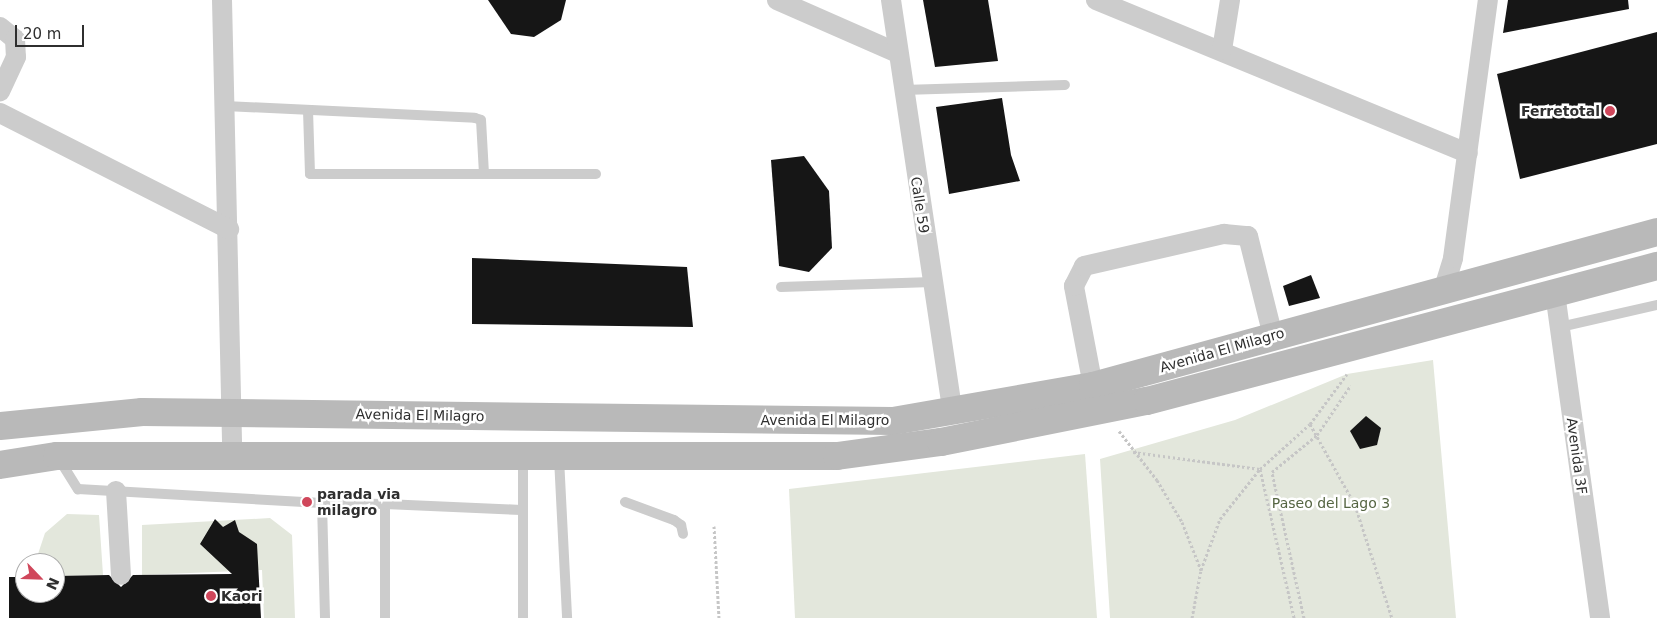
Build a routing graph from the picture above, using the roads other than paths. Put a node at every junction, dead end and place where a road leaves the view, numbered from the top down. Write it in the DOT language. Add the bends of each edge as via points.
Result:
graph roads {
  1 [pos="222,0"];
  2 [pos="777,0"];
  3 [pos="891,0"];
  4 [pos="1230,0"];
  5 [pos="1488,0"];
  6 [pos="1100,1"];
  7 [pos="0,27"];
  8 [pos="1222,50"];
  9 [pos="898,53"];
  10 [pos="1065,85"];
  11 [pos="902,90"];
  12 [pos="0,92"];
  13 [pos="226,106"];
  14 [pos="308,110"];
  15 [pos="0,113"];
  16 [pos="1468,153"];
  17 [pos="484,174"];
  18 [pos="596,174"];
  19 [pos="229,229"];
  20 [pos="1657,232"];
  21 [pos="1657,266"];
  22 [pos="932,282"];
  23 [pos="781,286"];
  24 [pos="1444,288"];
  25 [pos="1555,293"];
  26 [pos="1657,304"];
  27 [pos="1560,327"];
  28 [pos="1273,336"];
  29 [pos="1093,386"];
  30 [pos="952,410"];
  31 [pos="234,413"];
  32 [pos="0,426"];
  33 [pos="57,456"];
  34 [pos="232,457"];
  35 [pos="523,457"];
  36 [pos="559,457"];
  37 [pos="0,465"];
  38 [pos="116,491"];
  39 [pos="625,502"];
  40 [pos="322,504"];
  41 [pos="385,504"];
  42 [pos="521,510"];
  43 [pos="683,534"];
  44 [pos="121,575"];
  45 [pos="325,618"];
  46 [pos="385,618"];
  47 [pos="523,618"];
  48 [pos="567,618"];
  49 [pos="1600,618"];
  1 -- 13 [label="street"];
  2 -- 9 [label="street"];
  3 -- 9 [label="street, Calle 59"];
  4 -- 8 [label="street"];
  5 -- 16 [label="street"];
  6 -- 8 [label="street"];
  7 -- 12 [label="street" via="14,40 16,57"];
  8 -- 16 [label="street"];
  9 -- 11 [label="street, Calle 59"];
  10 -- 11 [label="lane"];
  11 -- 22 [label="street, Calle 59"];
  13 -- 14 [label="lane"];
  13 -- 19 [label="street"];
  14 -- 17 [label="lane" via="481,120"];
  14 -- 17 [label="lane" via="310,174"];
  15 -- 19 [label="street"];
  16 -- 24 [label="street" via="1453,258"];
  17 -- 18 [label="lane"];
  19 -- 31 [label="street"];
  20 -- 24 [label="main road, Avenida El Milagro"];
  21 -- 25 [label="main road, Avenida El Milagro"];
  22 -- 23 [label="lane"];
  22 -- 30 [label="street, Calle 59"];
  24 -- 28 [label="main road, Avenida El Milagro"];
  25 -- 27 [label="street, Avenida 3F"];
  25 -- 36 [label="main road, Avenida El Milagro" via="1147,401 941,442 837,456"];
  26 -- 27 [label="lane"];
  27 -- 49 [label="street, Avenida 3F"];
  28 -- 29 [label="main road, Avenida El Milagro"];
  28 -- 29 [label="street" via="1248,236 1224,234 1084,266 1074,286"];
  29 -- 30 [label="main road, Avenida El Milagro"];
  30 -- 31 [label="main road, Avenida El Milagro" via="893,421"];
  31 -- 32 [label="main road, Avenida El Milagro" via="142,412"];
  31 -- 34 [label="street"];
  33 -- 34 [label="main road, Avenida El Milagro"];
  33 -- 37 [label="main road, Avenida El Milagro"];
  33 -- 38 [label="lane" via="78,490"];
  34 -- 35 [label="main road, Avenida El Milagro"];
  35 -- 36 [label="main road, Avenida El Milagro"];
  35 -- 42 [label="lane"];
  36 -- 48 [label="lane"];
  38 -- 40 [label="lane"];
  38 -- 44 [label="street"];
  39 -- 43 [label="lane" via="674,520 681,525"];
  40 -- 41 [label="lane"];
  40 -- 45 [label="lane"];
  41 -- 42 [label="lane"];
  41 -- 46 [label="lane"];
  42 -- 47 [label="lane"];
}
